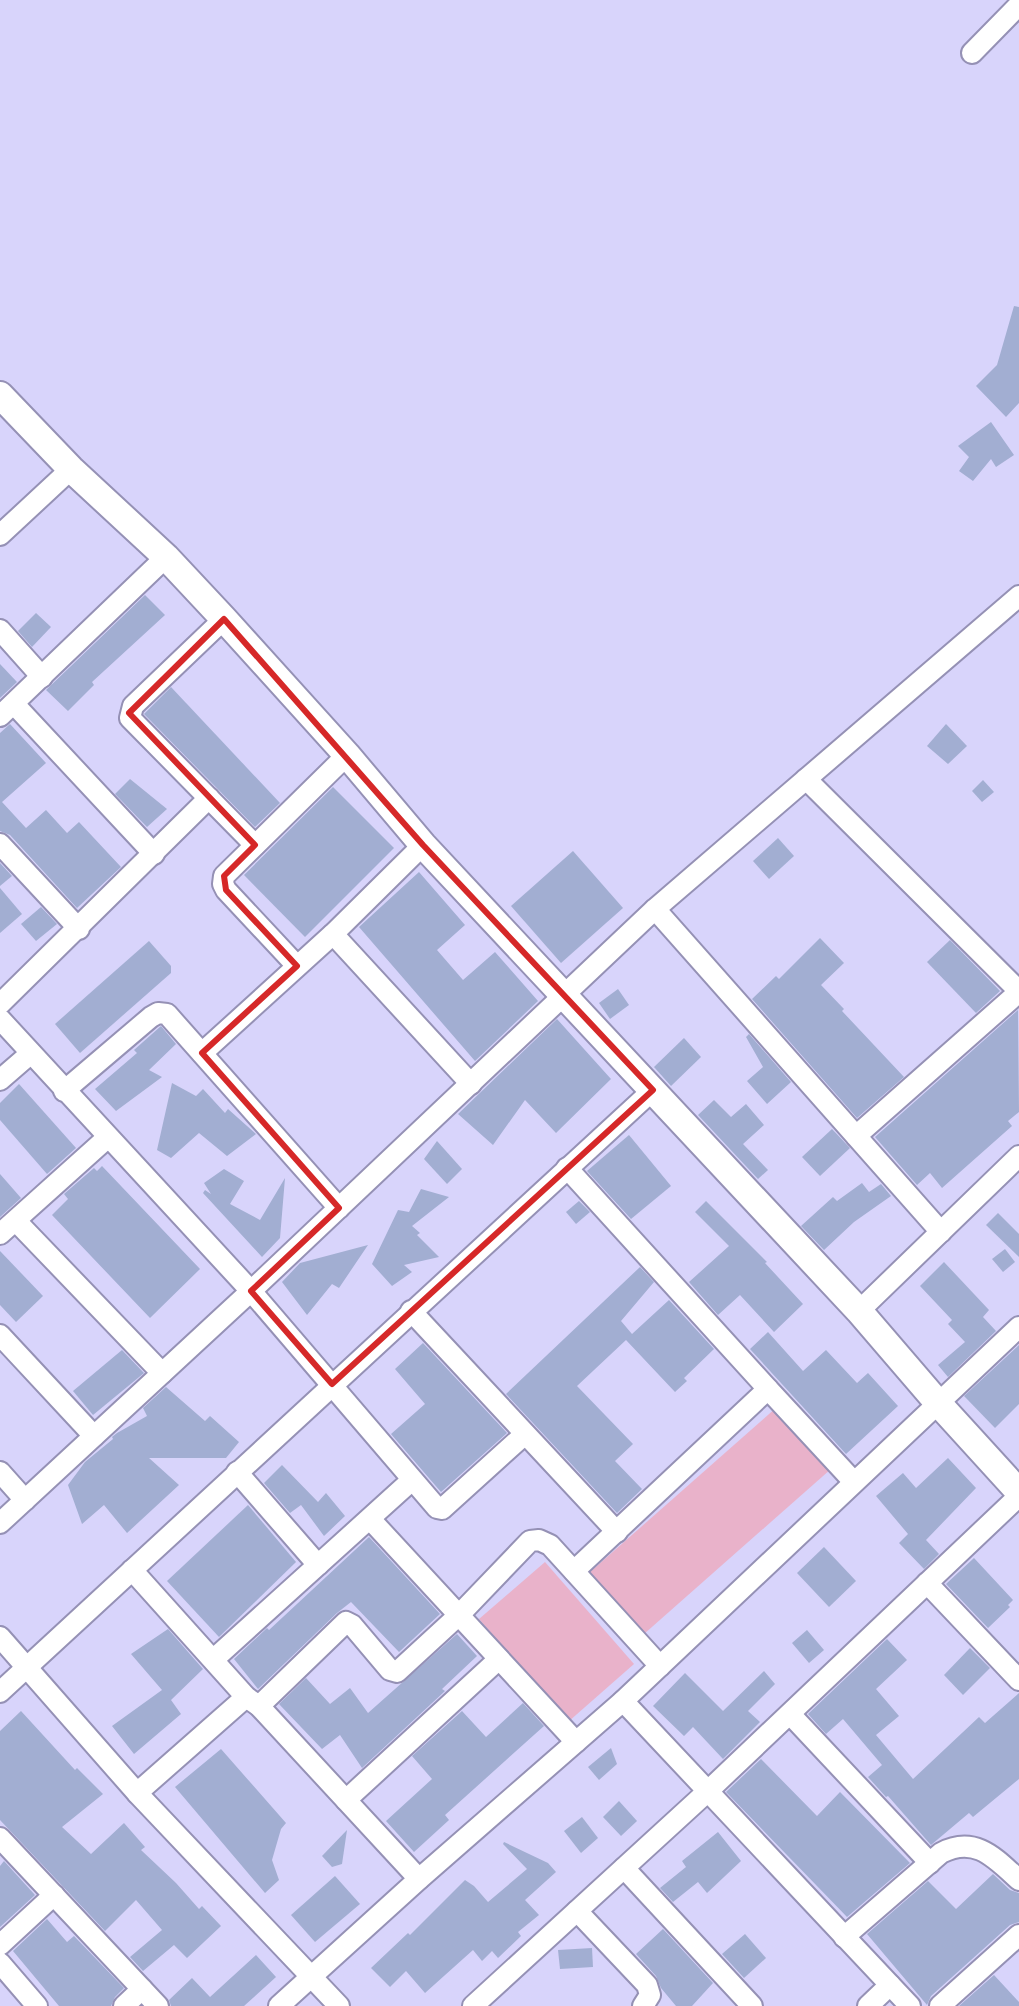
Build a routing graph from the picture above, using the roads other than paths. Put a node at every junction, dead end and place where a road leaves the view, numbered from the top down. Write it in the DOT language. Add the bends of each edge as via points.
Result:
graph roads {
  1 [pos="1019,5"];
  2 [pos="972,53"];
  3 [pos="0,395"];
  4 [pos="71,469"];
  5 [pos="0,535"];
  6 [pos="166,557"];
  7 [pos="1019,596"];
  8 [pos="224,619"];
  9 [pos="0,630"];
  10 [pos="42,677"];
  11 [pos="7,710"];
  12 [pos="347,755"];
  13 [pos="806,779"];
  14 [pos="209,798"];
  15 [pos="0,844"];
  16 [pos="255,845"];
  17 [pos="423,845"];
  18 [pos="154,854"];
  19 [pos="655,909"];
  20 [pos="79,929"];
  21 [pos="333,934"];
  22 [pos="297,966"];
  23 [pos="1019,992"];
  24 [pos="564,996"];
  25 [pos="0,1004"];
  26 [pos="0,1019"];
  27 [pos="202,1053"];
  28 [pos="30,1054"];
  29 [pos="0,1080"];
  30 [pos="471,1084"];
  31 [pos="653,1090"];
  32 [pos="64,1091"];
  33 [pos="856,1136"];
  34 [pos="107,1138"];
  35 [pos="1019,1156"];
  36 [pos="567,1168"];
  37 [pos="339,1208"];
  38 [pos="8,1227"];
  39 [pos="941,1232"];
  40 [pos="251,1291"];
  41 [pos="411,1311"];
  42 [pos="859,1311"];
  43 [pos="1019,1327"];
  44 [pos="0,1335"];
  45 [pos="162,1373"];
  46 [pos="332,1384"];
  47 [pos="768,1389"];
  48 [pos="938,1403"];
  49 [pos="525,1434"];
  50 [pos="94,1436"];
  51 [pos="0,1472"];
  52 [pos="237,1472"];
  53 [pos="412,1480"];
  54 [pos="854,1482"];
  55 [pos="1019,1494"];
  56 [pos="25,1500"];
  57 [pos="370,1519"];
  58 [pos="0,1523"];
  59 [pos="617,1532"];
  60 [pos="318,1565"];
  61 [pos="132,1570"];
  62 [pos="574,1571"];
  63 [pos="927,1583"];
  64 [pos="459,1615"];
  65 [pos="0,1637"];
  66 [pos="214,1659"];
  67 [pos="499,1659"];
  68 [pos="660,1666"];
  69 [pos="26,1667"];
  70 [pos="1019,1680"];
  71 [pos="0,1692"];
  72 [pos="623,1701"];
  73 [pos="252,1702"];
  74 [pos="790,1714"];
  75 [pos="576,1742"];
  76 [pos="708,1791"];
  77 [pos="137,1793"];
  78 [pos="346,1800"];
  79 [pos="3,1848"];
  80 [pos="930,1863"];
  81 [pos="624,1868"];
  82 [pos="419,1879"];
  83 [pos="1019,1880"];
  84 [pos="54,1895"];
  85 [pos="577,1911"];
  86 [pos="844,1937"];
  87 [pos="1018,1940"];
  88 [pos="0,1945"];
  89 [pos="0,1963"];
  90 [pos="312,1976"];
  91 [pos="890,1985"];
  92 [pos="142,1989"];
  93 [pos="479,2004"];
  94 [pos="37,2006"];
  95 [pos="124,2006"];
  96 [pos="158,2006"];
  97 [pos="279,2006"];
  98 [pos="339,2006"];
  99 [pos="643,2006"];
  100 [pos="752,2006"];
  101 [pos="868,2006"];
  102 [pos="910,2006"];
  103 [pos="940,2006"];
  1 -- 2 [label="street"];
  3 -- 4 [label="street"];
  4 -- 5 [label="street"];
  4 -- 6 [label="street"];
  6 -- 8 [label="street"];
  6 -- 10 [label="street"];
  7 -- 13 [label="street"];
  8 -- 12 [label="street"];
  8 -- 14 [label="street" via="129,713 133,724"];
  9 -- 10 [label="street"];
  10 -- 11 [label="street"];
  11 -- 18 [label="street"];
  12 -- 16 [label="street"];
  12 -- 17 [label="street"];
  13 -- 19 [label="street"];
  13 -- 23 [label="street"];
  14 -- 16 [label="street"];
  14 -- 18 [label="street"];
  15 -- 20 [label="street"];
  16 -- 22 [label="street" via="224,876 223,884"];
  17 -- 21 [label="street"];
  17 -- 24 [label="street"];
  18 -- 20 [label="street"];
  19 -- 24 [label="street"];
  19 -- 33 [label="street"];
  20 -- 25 [label="street"];
  21 -- 22 [label="street"];
  21 -- 30 [label="street"];
  22 -- 27 [label="street"];
  23 -- 33 [label="street"];
  24 -- 30 [label="street"];
  24 -- 31 [label="street"];
  26 -- 28 [label="street"];
  27 -- 32 [label="street" via="167,1014 158,1013"];
  27 -- 37 [label="street"];
  28 -- 29 [label="street"];
  28 -- 32 [label="street"];
  30 -- 37 [label="street"];
  31 -- 36 [label="street"];
  31 -- 42 [label="street"];
  32 -- 34 [label="street"];
  33 -- 39 [label="street"];
  34 -- 38 [label="street"];
  34 -- 40 [label="street"];
  35 -- 39 [label="street"];
  36 -- 41 [label="street"];
  36 -- 47 [label="street"];
  37 -- 40 [label="street"];
  38 -- 45 [label="street"];
  39 -- 42 [label="street"];
  40 -- 45 [label="street"];
  40 -- 46 [label="street"];
  41 -- 46 [label="street"];
  41 -- 49 [label="street"];
  42 -- 48 [label="street"];
  43 -- 48 [label="street"];
  44 -- 50 [label="street"];
  45 -- 50 [label="street"];
  46 -- 52 [label="street"];
  46 -- 53 [label="street"];
  47 -- 54 [label="street"];
  47 -- 59 [label="street"];
  48 -- 54 [label="street"];
  48 -- 55 [label="street"];
  49 -- 53 [label="street" via="442,1509"];
  49 -- 59 [label="street"];
  50 -- 56 [label="street"];
  51 -- 56 [label="street"];
  52 -- 60 [label="street"];
  52 -- 61 [label="street"];
  53 -- 57 [label="street"];
  54 -- 68 [label="street"];
  55 -- 63 [label="street"];
  56 -- 58 [label="street"];
  57 -- 60 [label="street"];
  57 -- 64 [label="street"];
  59 -- 62 [label="street"];
  60 -- 66 [label="street"];
  61 -- 66 [label="street"];
  61 -- 69 [label="street"];
  62 -- 64 [label="street" via="550,1545 530,1541"];
  62 -- 68 [label="street"];
  63 -- 70 [label="street"];
  63 -- 74 [label="street"];
  64 -- 67 [label="street"];
  64 -- 73 [label="street" via="397,1672 344,1623"];
  65 -- 69 [label="street"];
  66 -- 73 [label="street"];
  67 -- 75 [label="street"];
  67 -- 78 [label="street"];
  68 -- 72 [label="street"];
  69 -- 71 [label="street"];
  69 -- 77 [label="street"];
  72 -- 75 [label="street"];
  72 -- 76 [label="street"];
  73 -- 77 [label="street"];
  73 -- 78 [label="street"];
  74 -- 76 [label="street"];
  74 -- 80 [label="street"];
  75 -- 82 [label="street"];
  76 -- 81 [label="street"];
  76 -- 86 [label="street"];
  77 -- 90 [label="street"];
  78 -- 82 [label="street"];
  79 -- 84 [label="street"];
  80 -- 83 [label="street" via="953,1846 982,1849"];
  80 -- 86 [label="street"];
  81 -- 85 [label="street"];
  81 -- 100 [label="street"];
  82 -- 90 [label="street"];
  84 -- 88 [label="street"];
  84 -- 92 [label="street"];
  85 -- 93 [label="street"];
  85 -- 99 [label="street" via="647,1985 650,1995"];
  86 -- 91 [label="street"];
  87 -- 103 [label="street"];
  89 -- 94 [label="street"];
  90 -- 97 [label="street"];
  90 -- 98 [label="street"];
  91 -- 101 [label="street"];
  91 -- 102 [label="street"];
  92 -- 95 [label="street"];
  92 -- 96 [label="street"];
}
